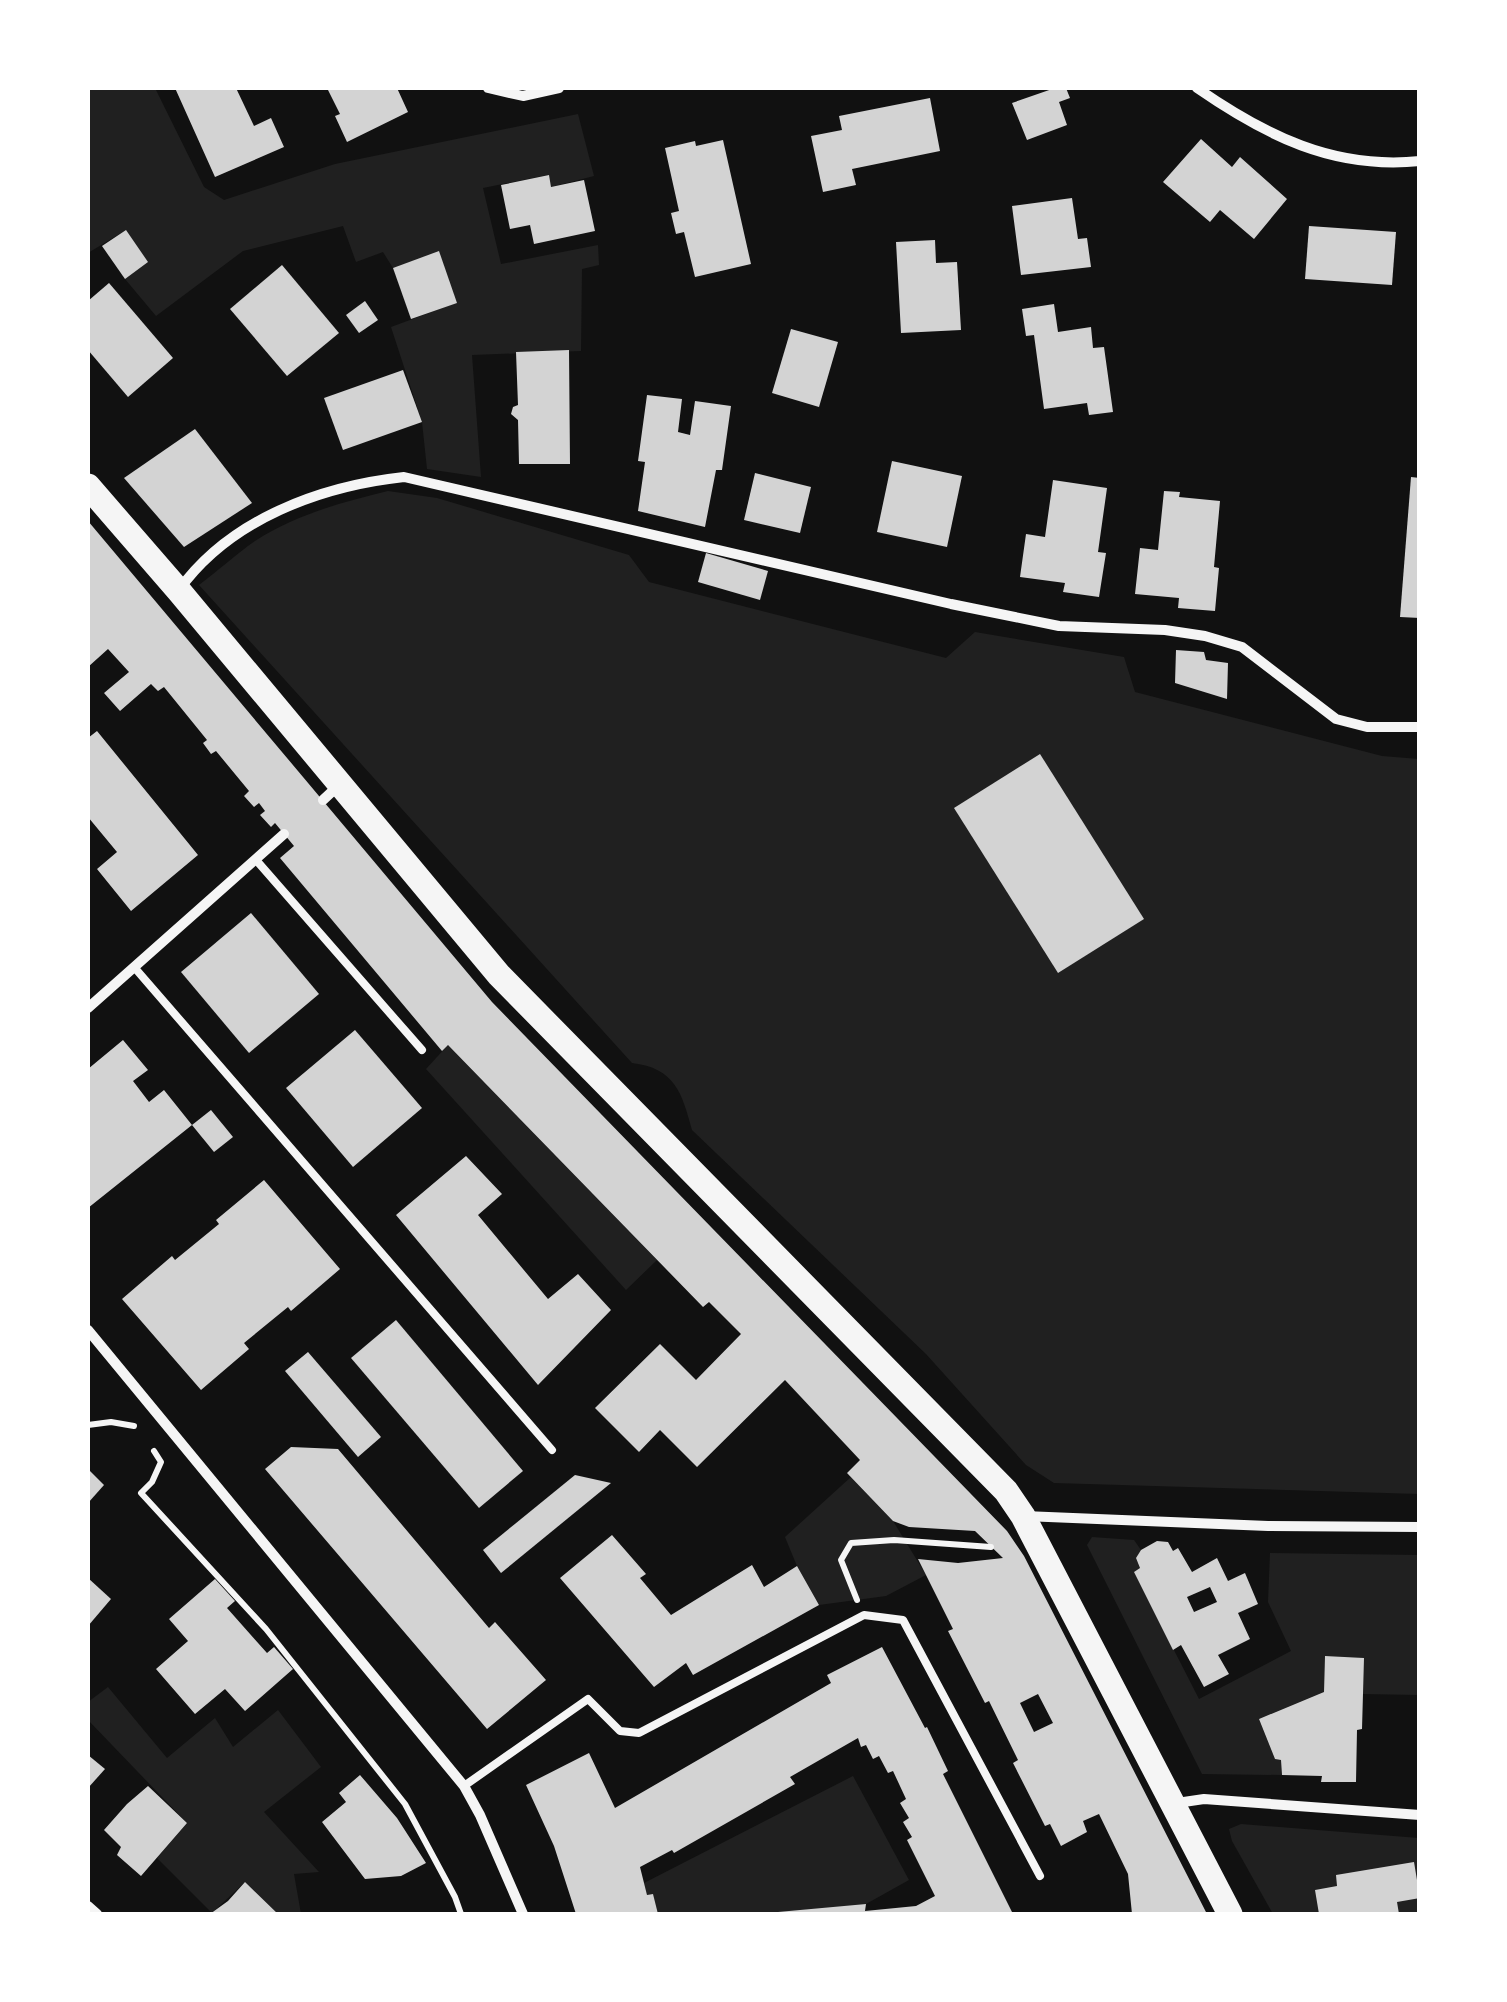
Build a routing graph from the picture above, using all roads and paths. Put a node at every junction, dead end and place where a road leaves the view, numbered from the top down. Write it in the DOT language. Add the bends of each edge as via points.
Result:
graph roads {
  1 [pos="488,88"];
  2 [pos="559,88"];
  3 [pos="1197,88"];
  4 [pos="1420,161"];
  5 [pos="88,486"];
  6 [pos="179,591"];
  7 [pos="1420,727"];
  8 [pos="284,834"];
  9 [pos="256,860"];
  10 [pos="134,967"];
  11 [pos="88,1008"];
  12 [pos="422,1050"];
  13 [pos="88,1330"];
  14 [pos="88,1424"];
  15 [pos="142,1434"];
  16 [pos="150,1444"];
  17 [pos="552,1450"];
  18 [pos="1023,1516"];
  19 [pos="1420,1527"];
  20 [pos="991,1547"];
  21 [pos="864,1616"];
  22 [pos="464,1786"];
  23 [pos="1171,1804"];
  24 [pos="1420,1815"];
  25 [pos="1040,1876"];
  26 [pos="88,1906"];
  27 [pos="97,1914"];
  28 [pos="461,1914"];
  29 [pos="523,1914"];
  30 [pos="1230,1914"];
  1 -- 2 [label="street" via="523,96"];
  3 -- 4 [label="street" via="1291,142 1362,162"];
  5 -- 6 [label="main road"];
  6 -- 7 [label="street" via="220,548 290,505 365,481 404,477 1060,626 1205,636 1242,647 1336,719"];
  6 -- 18 [label="main road" via="331,793 499,975 1006,1491"];
  8 -- 9 [label="street"];
  9 -- 10 [label="street"];
  9 -- 12 [label="lane"];
  10 -- 11 [label="street"];
  10 -- 17 [label="lane"];
  13 -- 22 [label="street"];
  14 -- 15 [label="path" via="132,1423"];
  16 -- 28 [label="path" via="161,1462 141,1493 266,1629 404,1804"];
  18 -- 19 [label="street"];
  18 -- 23 [label="main road"];
  20 -- 21 [label="path" via="850,1543 840,1560"];
  21 -- 22 [label="lane" via="640,1734 620,1731 588,1699"];
  21 -- 25 [label="lane" via="903,1620"];
  22 -- 29 [label="street"];
  23 -- 24 [label="street" via="1204,1800"];
  23 -- 30 [label="main road"];
  26 -- 27 [label="street"];
}
